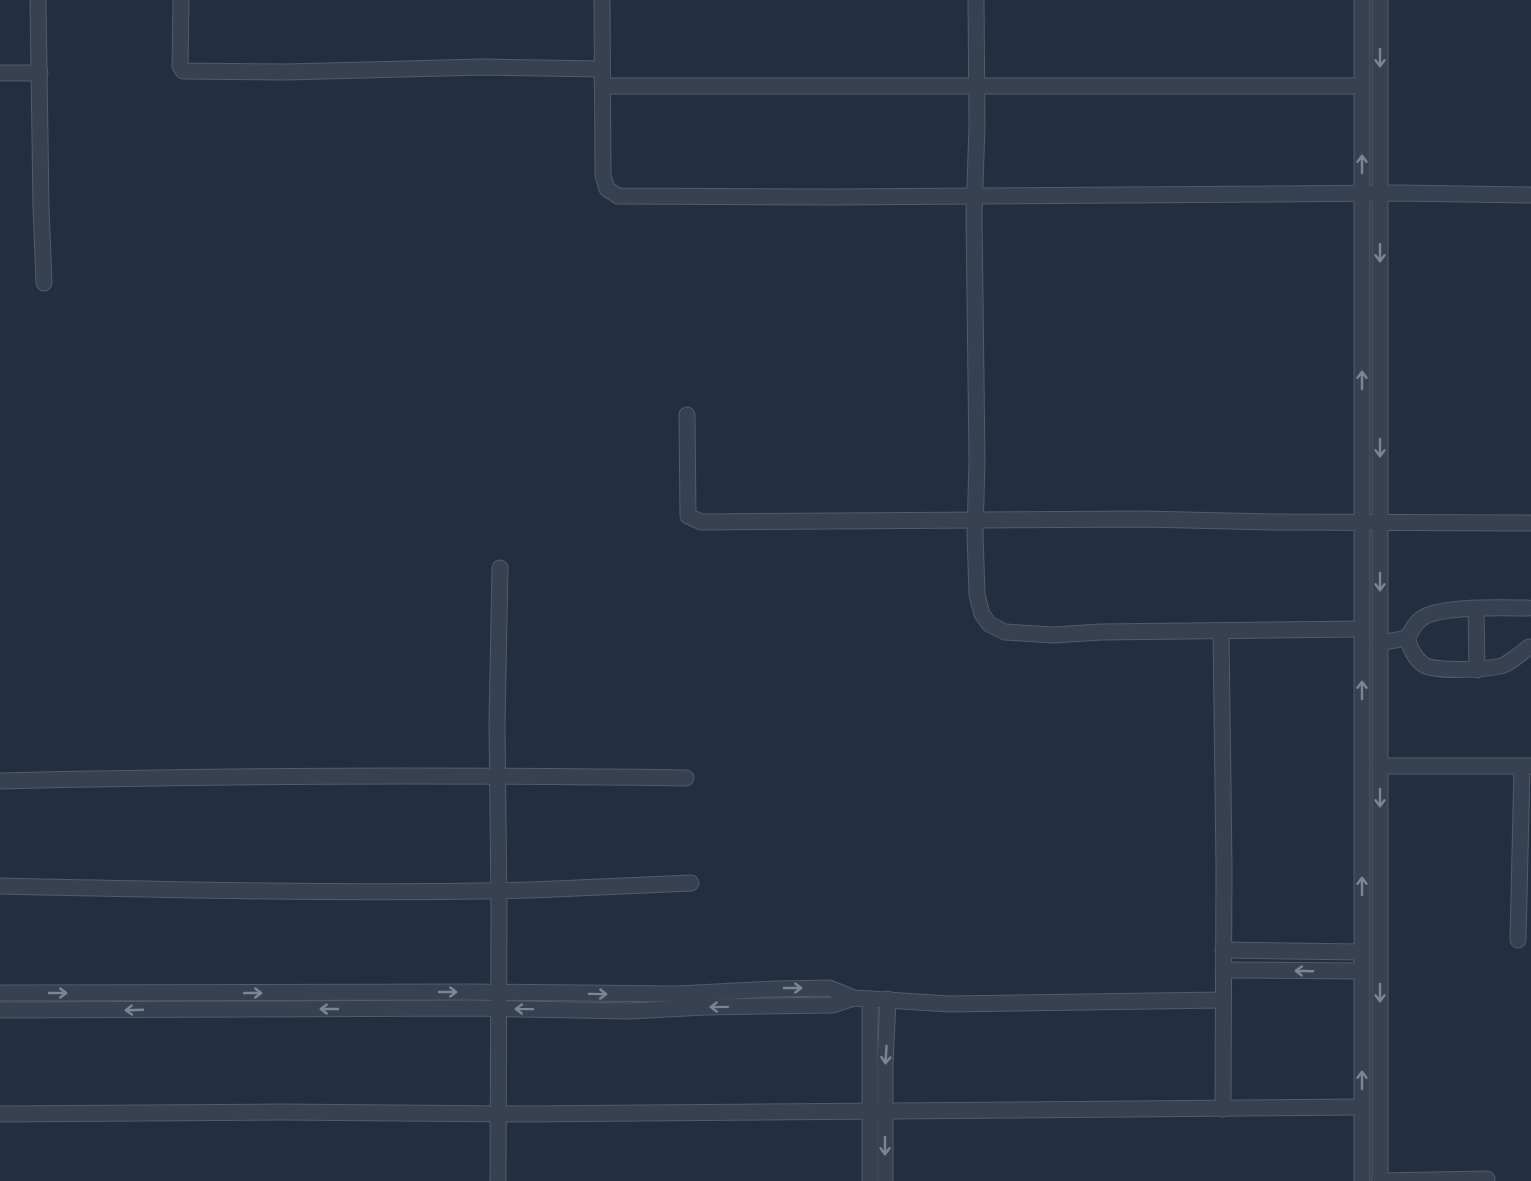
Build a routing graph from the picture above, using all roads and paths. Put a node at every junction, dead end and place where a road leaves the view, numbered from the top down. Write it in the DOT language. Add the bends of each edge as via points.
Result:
graph roads {
  1 [pos="38,0"];
  2 [pos="181,0"];
  3 [pos="602,0"];
  4 [pos="976,0"];
  5 [pos="1362,0"];
  6 [pos="1380,0"];
  7 [pos="602,69"];
  8 [pos="0,73"];
  9 [pos="40,73"];
  10 [pos="602,86"];
  11 [pos="976,86"];
  12 [pos="1362,86"];
  13 [pos="1380,193"];
  14 [pos="1362,194"];
  15 [pos="1531,195"];
  16 [pos="975,196"];
  17 [pos="44,284"];
  18 [pos="687,415"];
  19 [pos="976,520"];
  20 [pos="1362,523"];
  21 [pos="1380,523"];
  22 [pos="1531,523"];
  23 [pos="500,567"];
  24 [pos="1528,608"];
  25 [pos="1476,609"];
  26 [pos="1362,629"];
  27 [pos="1221,631"];
  28 [pos="1407,638"];
  29 [pos="1380,643"];
  30 [pos="1529,647"];
  31 [pos="1477,670"];
  32 [pos="1380,766"];
  33 [pos="1526,766"];
  34 [pos="497,776"];
  35 [pos="686,778"];
  36 [pos="0,781"];
  37 [pos="691,883"];
  38 [pos="0,886"];
  39 [pos="499,890"];
  40 [pos="1518,939"];
  41 [pos="1223,950"];
  42 [pos="1362,952"];
  43 [pos="1223,970"];
  44 [pos="1362,971"];
  45 [pos="498,992"];
  46 [pos="0,993"];
  47 [pos="862,999"];
  48 [pos="888,999"];
  49 [pos="1222,1000"];
  50 [pos="497,1009"];
  51 [pos="0,1010"];
  52 [pos="1362,1107"];
  53 [pos="1223,1109"];
  54 [pos="877,1110"];
  55 [pos="0,1114"];
  56 [pos="497,1114"];
  57 [pos="1487,1179"];
  58 [pos="498,1181"];
  59 [pos="870,1181"];
  60 [pos="885,1181"];
  61 [pos="1362,1181"];
  62 [pos="1380,1181"];
  1 -- 9 [label="street"];
  2 -- 7 [label="street" via="183,71"];
  3 -- 7 [label="street"];
  4 -- 11 [label="street"];
  5 -- 12 [label="street"];
  6 -- 13 [label="street, one-way"];
  7 -- 10 [label="street"];
  8 -- 9 [label="street"];
  9 -- 17 [label="street"];
  10 -- 11 [label="street"];
  10 -- 16 [label="street" via="603,175 607,189 618,196"];
  11 -- 12 [label="street"];
  11 -- 16 [label="street"];
  14 -- 12 [label="street, one-way"];
  13 -- 14 [label="street"];
  13 -- 15 [label="street"];
  13 -- 21 [label="street, one-way"];
  14 -- 16 [label="street"];
  20 -- 14 [label="street, one-way"];
  16 -- 19 [label="street"];
  18 -- 19 [label="street" via="688,516 701,522"];
  19 -- 20 [label="street"];
  19 -- 27 [label="street" via="976,595 982,614 1005,632 1054,635"];
  20 -- 21 [label="street"];
  20 -- 26 [label="street"];
  21 -- 22 [label="street"];
  21 -- 29 [label="street, one-way"];
  23 -- 34 [label="street"];
  24 -- 25 [label="street"];
  25 -- 28 [label="street" via="1421,618"];
  25 -- 31 [label="street"];
  26 -- 27 [label="street"];
  42 -- 26 [label="street, one-way"];
  27 -- 41 [label="street"];
  28 -- 29 [label="street"];
  28 -- 31 [label="street" via="1414,656 1426,666"];
  29 -- 32 [label="street"];
  30 -- 31 [label="street" via="1505,665"];
  32 -- 33 [label="street"];
  32 -- 62 [label="street, one-way"];
  33 -- 40 [label="street"];
  34 -- 35 [label="street"];
  34 -- 36 [label="street" via="294,775"];
  34 -- 39 [label="street"];
  37 -- 39 [label="street"];
  38 -- 39 [label="street"];
  39 -- 45 [label="street"];
  41 -- 42 [label="street"];
  41 -- 43 [label="street"];
  42 -- 44 [label="street"];
  44 -- 43 [label="street, one-way"];
  43 -- 49 [label="street"];
  52 -- 44 [label="street, one-way"];
  46 -- 45 [label="street, one-way"];
  45 -- 47 [label="street, one-way" via="668,994 829,988"];
  45 -- 50 [label="street"];
  47 -- 48 [label="street"];
  47 -- 50 [label="street, one-way" via="834,1005 629,1011"];
  47 -- 54 [label="street"];
  48 -- 49 [label="street" via="950,1004"];
  48 -- 54 [label="street, one-way"];
  49 -- 53 [label="street"];
  50 -- 51 [label="street, one-way"];
  50 -- 56 [label="street"];
  52 -- 53 [label="street"];
  52 -- 61 [label="street"];
  53 -- 54 [label="street"];
  54 -- 56 [label="street"];
  54 -- 59 [label="street"];
  54 -- 60 [label="street, one-way"];
  55 -- 56 [label="street"];
  56 -- 58 [label="street"];
  57 -- 62 [label="street"];
}
